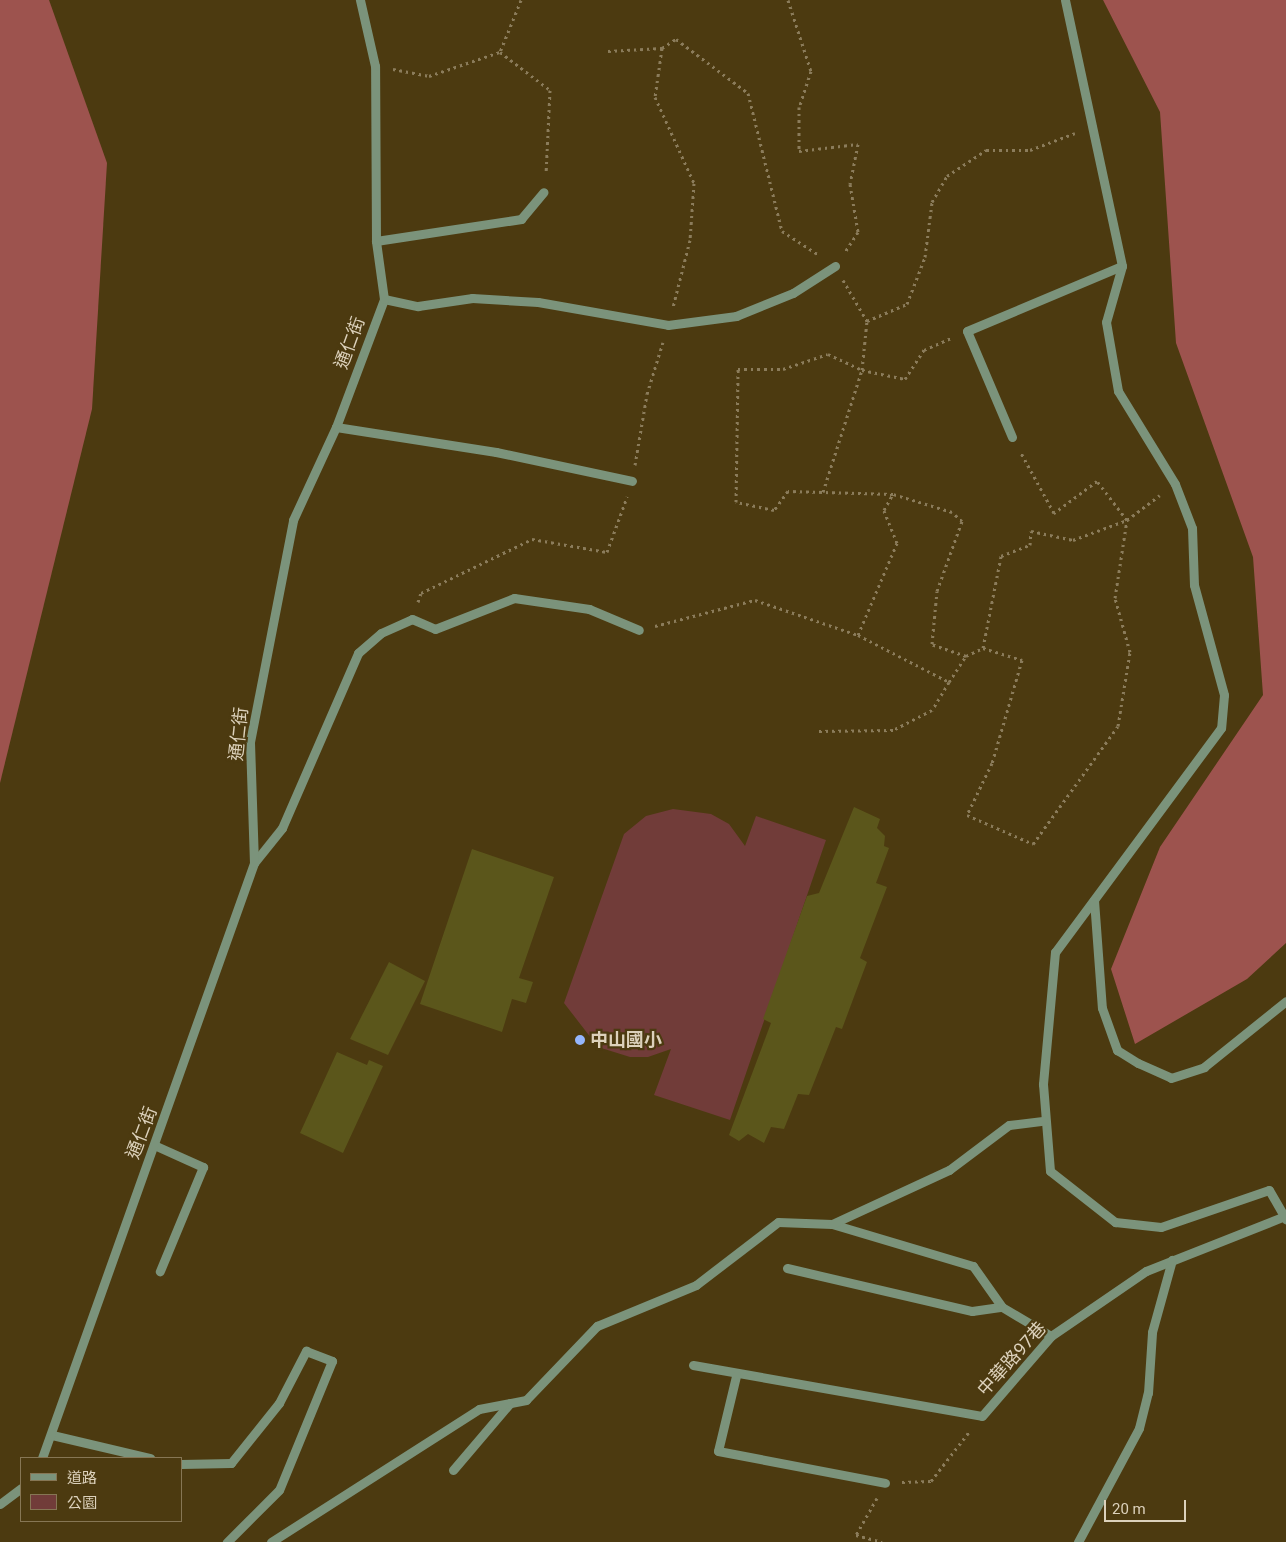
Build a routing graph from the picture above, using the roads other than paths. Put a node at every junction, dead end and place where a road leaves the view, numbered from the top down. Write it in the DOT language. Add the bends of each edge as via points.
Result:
graph roads {
  1 [pos="360,0"];
  2 [pos="1065,0"];
  3 [pos="544,192"];
  4 [pos="376,241"];
  5 [pos="835,266"];
  6 [pos="1122,266"];
  7 [pos="384,299"];
  8 [pos="336,428"];
  9 [pos="1012,437"];
  10 [pos="632,481"];
  11 [pos="640,630"];
  12 [pos="254,863"];
  13 [pos="1094,900"];
  14 [pos="1286,1000"];
  15 [pos="1043,1121"];
  16 [pos="154,1145"];
  17 [pos="1285,1218"];
  18 [pos="832,1224"];
  19 [pos="1172,1260"];
  20 [pos="787,1268"];
  21 [pos="160,1270"];
  22 [pos="1002,1307"];
  23 [pos="1051,1336"];
  24 [pos="693,1366"];
  25 [pos="736,1376"];
  26 [pos="510,1403"];
  27 [pos="52,1435"];
  28 [pos="42,1457"];
  29 [pos="146,1457"];
  30 [pos="182,1464"];
  31 [pos="453,1470"];
  32 [pos="885,1483"];
  33 [pos="20,1489"];
  34 [pos="0,1504"];
  35 [pos="227,1542"];
  36 [pos="271,1542"];
  37 [pos="1078,1542"];
  1 -- 4 [label="street, 通仁街" via="375,66"];
  2 -- 6 [label="street"];
  3 -- 4 [label="street" via="521,219"];
  4 -- 7 [label="street, 通仁街"];
  5 -- 7 [label="street" via="793,293 736,316 668,325 538,302 472,298 418,306"];
  6 -- 9 [label="street" via="967,331"];
  6 -- 13 [label="street" via="1106,322 1118,391 1175,484 1192,528 1194,585 1224,695 1221,728"];
  7 -- 8 [label="street, 通仁街"];
  8 -- 10 [label="street" via="496,452"];
  8 -- 12 [label="street, 通仁街" via="294,520 250,742"];
  11 -- 12 [label="street" via="589,609 514,598 435,629 412,618 381,633 358,653 282,828"];
  12 -- 16 [label="street, 通仁街"];
  13 -- 14 [label="street" via="1102,1008 1117,1050 1138,1063 1171,1078 1204,1066"];
  13 -- 15 [label="street" via="1055,952"];
  15 -- 17 [label="street" via="1050,1171 1115,1222 1161,1227 1269,1190"];
  15 -- 18 [label="street" via="1009,1125 949,1170"];
  16 -- 21 [label="street" via="203,1167"];
  16 -- 27 [label="street, 通仁街"];
  17 -- 19 [label="street, 中華路97巷"];
  18 -- 22 [label="street" via="973,1266"];
  18 -- 26 [label="street" via="778,1222 696,1285 597,1326 526,1400"];
  19 -- 23 [label="street, 中華路97巷" via="1146,1271"];
  19 -- 37 [label="street" via="1152,1332 1148,1393 1139,1428"];
  20 -- 22 [label="street" via="972,1311"];
  22 -- 23 [label="street"];
  23 -- 25 [label="street, 中華路97巷" via="982,1416"];
  24 -- 25 [label="street"];
  25 -- 32 [label="street" via="718,1451"];
  26 -- 31 [label="street"];
  26 -- 36 [label="street" via="479,1409"];
  27 -- 28 [label="street, 通仁街"];
  27 -- 29 [label="street"];
  30 -- 35 [label="street" via="231,1463 279,1403 306,1351 332,1361 279,1490"];
  33 -- 34 [label="street"];
}
